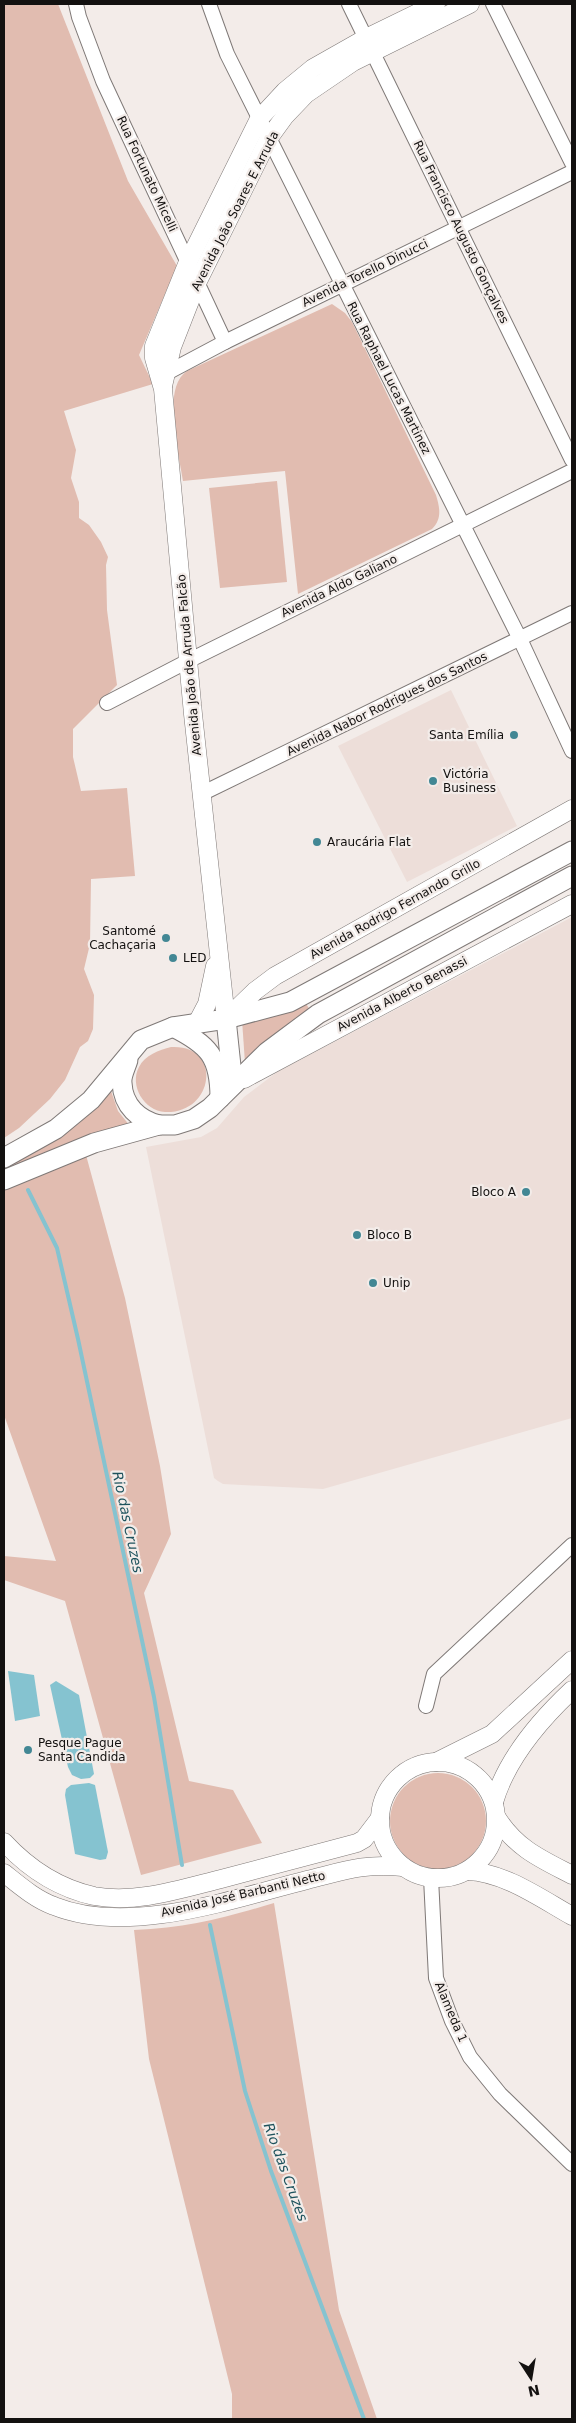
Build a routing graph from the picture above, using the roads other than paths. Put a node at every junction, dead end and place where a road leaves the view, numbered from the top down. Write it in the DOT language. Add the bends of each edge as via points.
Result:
graph roads {
  1 [pos="76,4"];
  2 [pos="209,4"];
  3 [pos="349,4"];
  4 [pos="436,4"];
  5 [pos="470,4"];
  6 [pos="493,4"];
  7 [pos="369,45"];
  8 [pos="259,119"];
  9 [pos="268,138"];
  10 [pos="572,163"];
  11 [pos="572,172"];
  12 [pos="458,227"];
  13 [pos="188,262"];
  14 [pos="197,283"];
  15 [pos="343,285"];
  16 [pos="225,342"];
  17 [pos="163,379"];
  18 [pos="572,460"];
  19 [pos="572,471"];
  20 [pos="462,524"];
  21 [pos="572,614"];
  22 [pos="520,640"];
  23 [pos="188,661"];
  24 [pos="107,703"];
  25 [pos="572,751"];
  26 [pos="201,794"];
  27 [pos="572,809"];
  28 [pos="572,851"];
  29 [pos="572,876"];
  30 [pos="572,904"];
  31 [pos="218,940"];
  32 [pos="226,1020"];
  33 [pos="197,1023"];
  34 [pos="173,1027"];
  35 [pos="130,1052"];
  36 [pos="226,1092"];
  37 [pos="159,1125"];
  38 [pos="4,1158"];
  39 [pos="4,1180"];
  40 [pos="572,1545"];
  41 [pos="572,1660"];
  42 [pos="572,1690"];
  43 [pos="426,1706"];
  44 [pos="435,1762"];
  45 [pos="495,1810"];
  46 [pos="380,1818"];
  47 [pos="4,1842"];
  48 [pos="403,1867"];
  49 [pos="467,1871"];
  50 [pos="4,1873"];
  51 [pos="572,1875"];
  52 [pos="431,1878"];
  53 [pos="572,1916"];
  54 [pos="572,2164"];
  1 -- 13 [label="street, Rua Fortunato Micelli" via="102,81"];
  2 -- 8 [label="street, Rua Raphael Lucas Martinez" via="227,54"];
  3 -- 7 [label="street, Rua Francisco Augusto Gonçalves"];
  4 -- 7 [label="street, Avenida João Soares E Arruda"];
  5 -- 7 [label="street, Avenida João Soares E Arruda"];
  6 -- 10 [label="street"];
  7 -- 8 [label="street, Avenida João Soares E Arruda" via="313,68 285,90"];
  7 -- 9 [label="street, Avenida João Soares E Arruda" via="306,94"];
  7 -- 12 [label="street, Rua Francisco Augusto Gonçalves"];
  8 -- 9 [label="street, Rua Raphael Lucas Martinez"];
  8 -- 13 [label="street, Avenida João Soares E Arruda"];
  9 -- 14 [label="street, Avenida João Soares E Arruda"];
  9 -- 15 [label="street, Rua Raphael Lucas Martinez"];
  11 -- 12 [label="street, Avenida Torello Dinucci"];
  12 -- 15 [label="street, Avenida Torello Dinucci"];
  12 -- 18 [label="street, Rua Francisco Augusto Gonçalves"];
  13 -- 14 [label="street, Rua Fortunato Micelli"];
  13 -- 17 [label="street, Avenida João Soares E Arruda" via="154,346 154,358"];
  14 -- 16 [label="street, Rua Fortunato Micelli"];
  14 -- 17 [label="street, Avenida João Soares E Arruda"];
  15 -- 16 [label="street, Avenida Torello Dinucci"];
  15 -- 20 [label="street, Rua Raphael Lucas Martinez"];
  16 -- 17 [label="street, Avenida Torello Dinucci"];
  17 -- 23 [label="street, Avenida João de Arruda Falcão"];
  19 -- 20 [label="street, Avenida Aldo Galiano"];
  20 -- 22 [label="street, Rua Raphael Lucas Martinez"];
  20 -- 23 [label="street, Avenida Aldo Galiano"];
  21 -- 22 [label="street, Avenida Nabor Rodrigues dos Santos"];
  22 -- 25 [label="street, Rua Raphael Lucas Martinez"];
  22 -- 26 [label="street, Avenida Nabor Rodrigues dos Santos"];
  23 -- 24 [label="street, Avenida Aldo Galiano"];
  23 -- 26 [label="street, Avenida João de Arruda Falcão"];
  26 -- 31 [label="street, Avenida João de Arruda Falcão"];
  27 -- 32 [label="street, Avenida Rodrigo Fernando Grillo" via="275,976 254,991"];
  28 -- 32 [label="main road" via="308,994"];
  29 -- 36 [label="main road" via="318,1014 266,1052"];
  30 -- 36 [label="street, Avenida Alberto Benassi"];
  31 -- 32 [label="street, Avenida João de Arruda Falcão"];
  31 -- 33 [label="street, Avenida João de Arruda Falcão" via="207,1004"];
  32 -- 33 [label="main road"];
  32 -- 36 [label="main road"];
  33 -- 34 [label="main road"];
  34 -- 35 [label="main road" via="141,1040"];
  34 -- 36 [label="main road" via="209,1050"];
  35 -- 37 [label="main road" via="121,1082 126,1101 145,1122"];
  35 -- 38 [label="main road" via="91,1100 56,1129"];
  36 -- 37 [label="main road" via="194,1119"];
  37 -- 39 [label="main road" via="94,1143"];
  40 -- 43 [label="street" via="434,1674"];
  41 -- 44 [label="street" via="492,1734"];
  42 -- 45 [label="street" via="542,1718 500,1782"];
  44 -- 45 [label="street" via="454,1764 471,1772 485,1785"];
  44 -- 46 [label="street" via="414,1767 401,1776 386,1795"];
  45 -- 49 [label="street" via="495,1834 489,1848"];
  45 -- 51 [label="street" via="508,1836 528,1852"];
  46 -- 47 [label="street, Avenida José Barbanti Netto" via="358,1843 175,1890 131,1898 94,1896 61,1886 34,1870"];
  46 -- 48 [label="street" via="382,1836 390,1853"];
  48 -- 50 [label="street, Avenida José Barbanti Netto" via="376,1864 347,1869 196,1907 142,1917 95,1915 55,1906 27,1891"];
  48 -- 52 [label="street"];
  49 -- 52 [label="street" via="450,1877"];
  49 -- 53 [label="street" via="481,1871 519,1886"];
  52 -- 54 [label="street, Alameda 1" via="436,1978 452,2022 470,2057 500,2094"];
}
